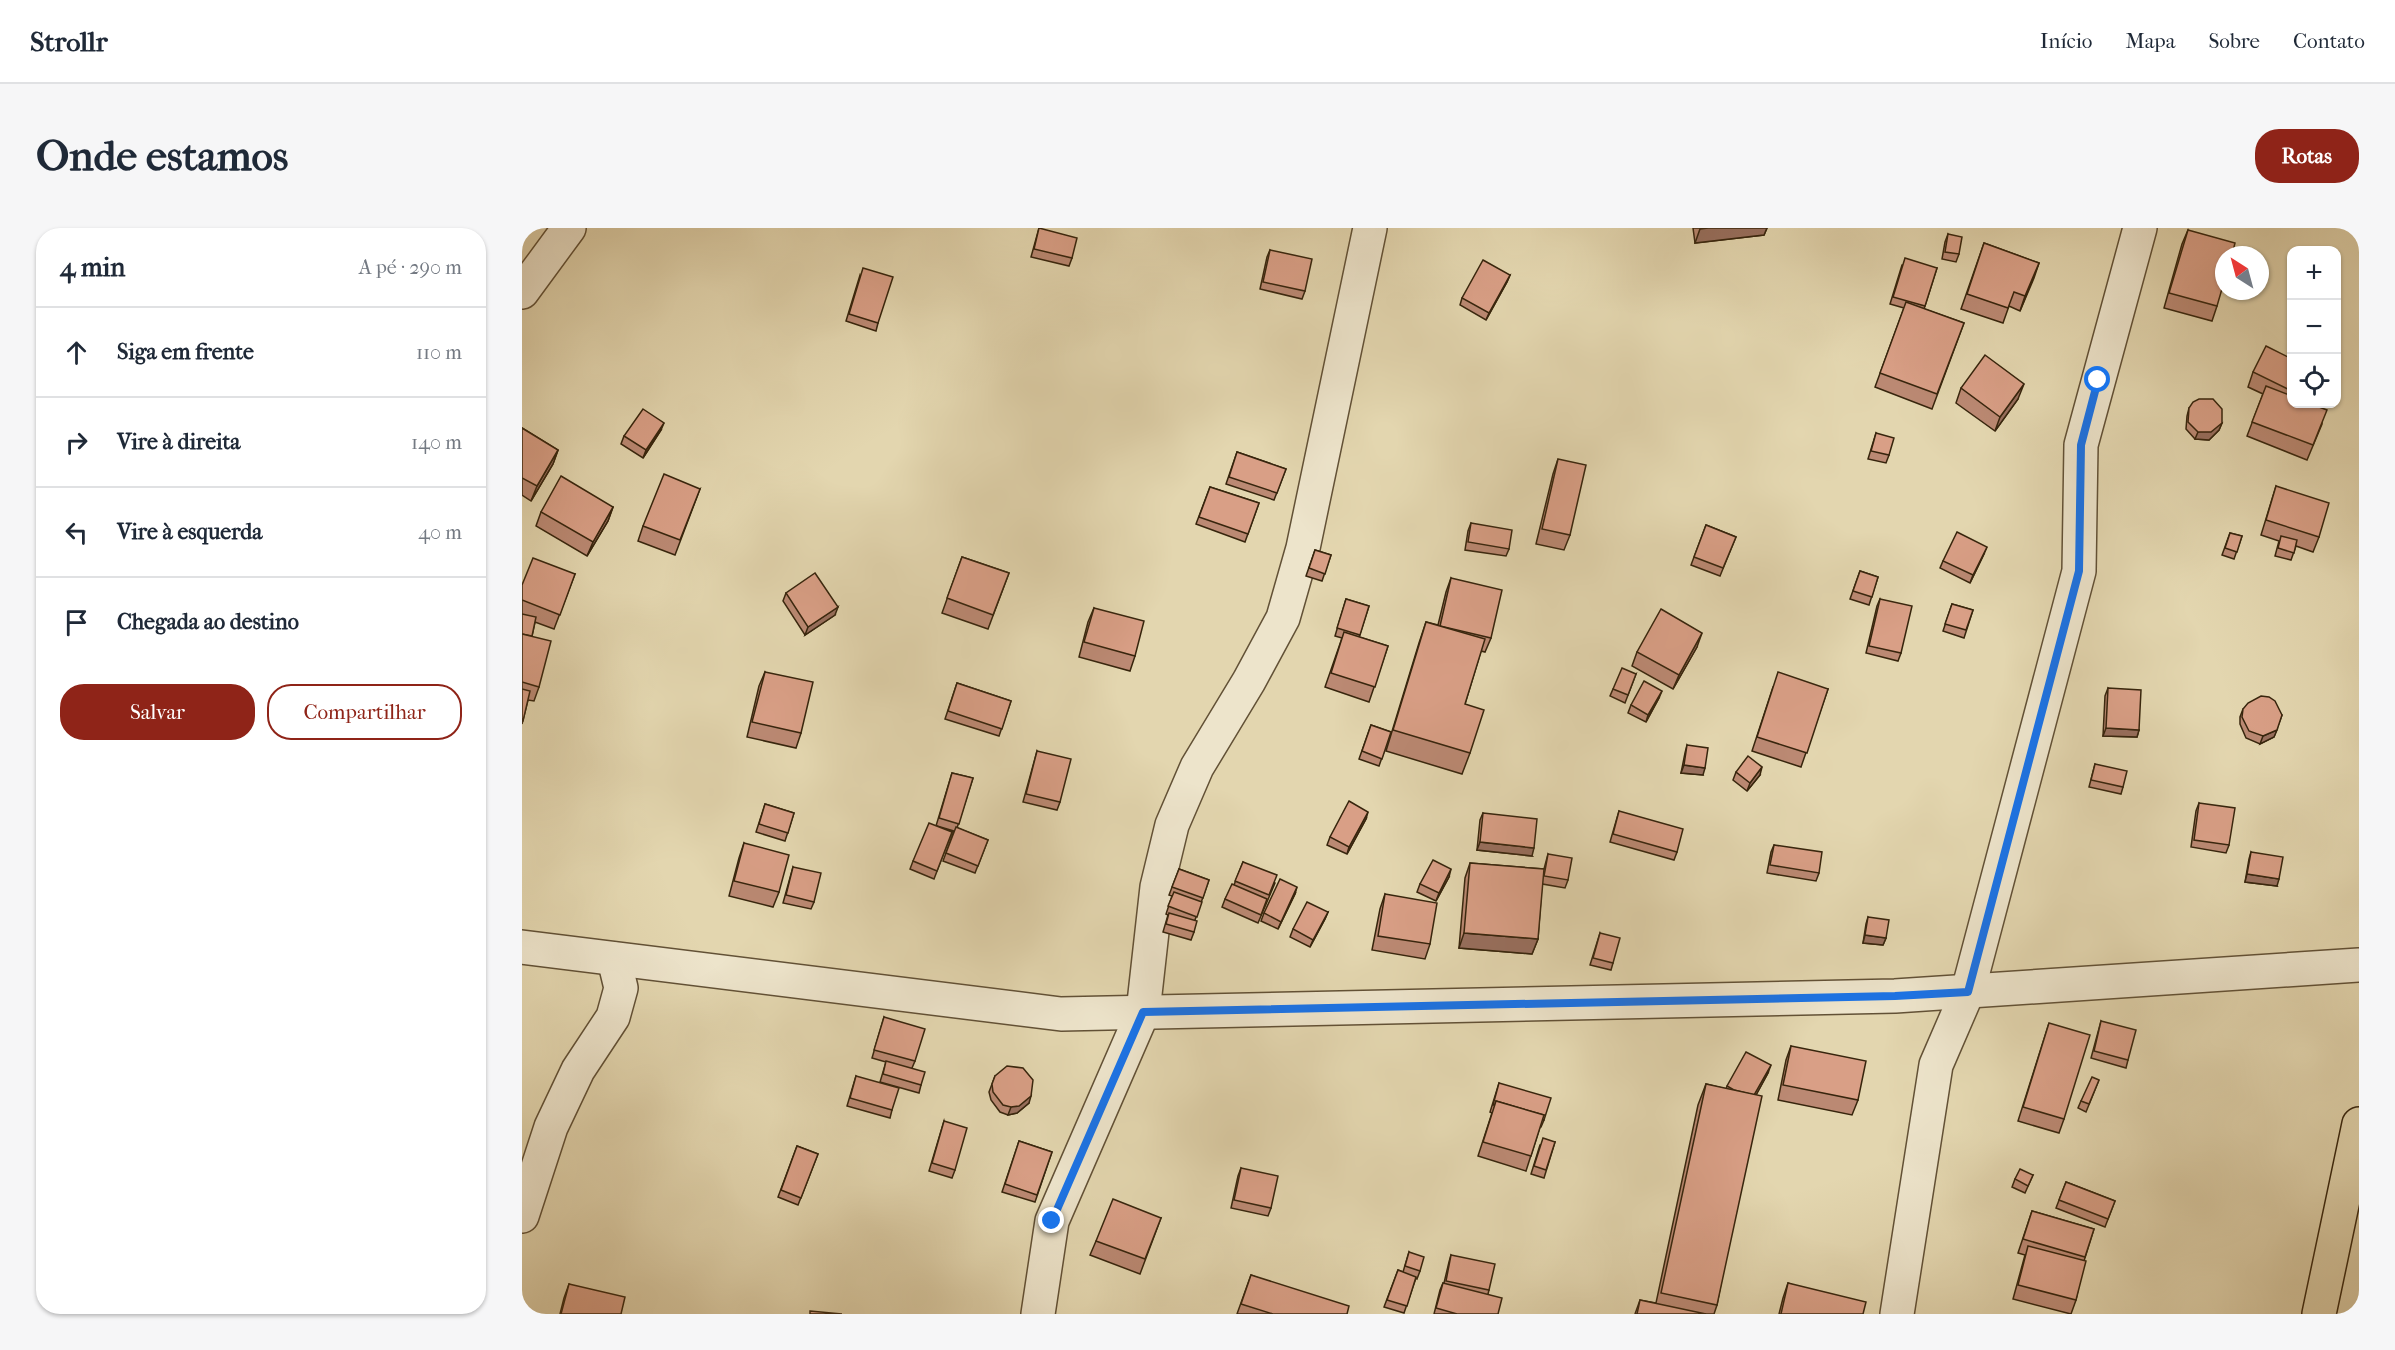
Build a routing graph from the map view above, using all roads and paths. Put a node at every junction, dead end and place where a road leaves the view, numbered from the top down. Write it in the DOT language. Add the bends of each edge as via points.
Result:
graph roads {
  1 [pos="569,228"];
  2 [pos="1370,228"];
  3 [pos="2140,228"];
  4 [pos="522,292"];
  5 [pos="522,947"];
  6 [pos="614,959"];
  7 [pos="2359,965"];
  8 [pos="1968,992"];
  9 [pos="1143,1012"];
  10 [pos="2359,1124"];
  11 [pos="522,1216"];
  12 [pos="1038,1314"];
  13 [pos="1898,1314"];
  14 [pos="2319,1314"];
  1 -- 4 [label="street"];
  2 -- 9 [label="street" via="1303,548 1283,618 1197,766 1172,825 1157,887"];
  3 -- 8 [label="street" via="2081,445 2079,571"];
  5 -- 6 [label="street"];
  6 -- 9 [label="street" via="1061,1014"];
  6 -- 11 [label="street" via="621,988 613,1017 578,1070 551,1127"];
  7 -- 8 [label="street"];
  8 -- 9 [label="street"];
  8 -- 13 [label="street" via="1936,1065"];
  9 -- 12 [label="street" via="1052,1221"];
  10 -- 14 [label="highway"];
}
